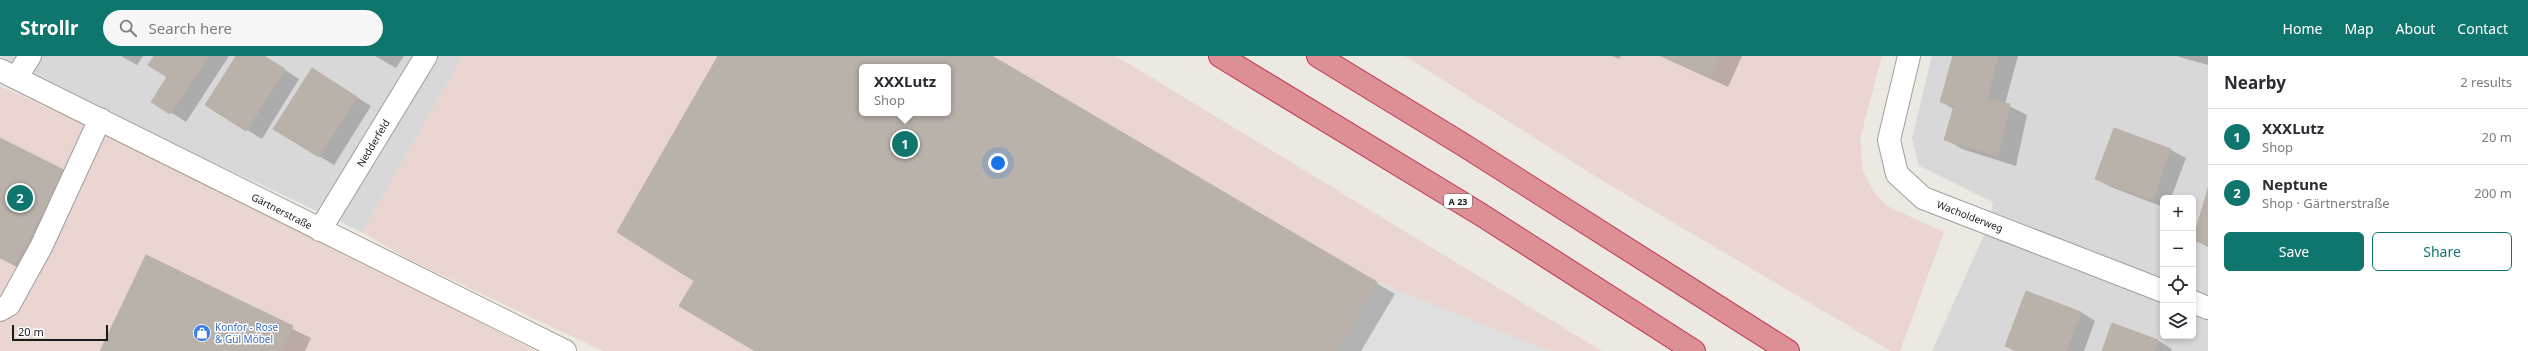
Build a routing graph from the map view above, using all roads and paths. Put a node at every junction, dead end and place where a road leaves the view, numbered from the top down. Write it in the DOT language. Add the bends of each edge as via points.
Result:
graph roads {
  1 [pos="30,56"];
  2 [pos="426,56"];
  3 [pos="1220,56"];
  4 [pos="1318,56"];
  5 [pos="1909,56"];
  6 [pos="8,74"];
  7 [pos="100,119"];
  8 [pos="320,230"];
  9 [pos="2160,290"];
  10 [pos="2196,303"];
  11 [pos="2208,308"];
  12 [pos="0,310"];
  13 [pos="565,351"];
  14 [pos="1694,351"];
  15 [pos="1788,351"];
  1 -- 6 [label="street"];
  2 -- 8 [label="street, Nedderfeld"];
  3 -- 14 [label="highway, A 23" via="1480,214"];
  4 -- 15 [label="highway" via="1462,144"];
  5 -- 9 [label="street, Wacholderweg" via="1889,140 1897,174 1923,198"];
  6 -- 7 [label="street, Gärtnerstraße"];
  7 -- 8 [label="street, Gärtnerstraße"];
  7 -- 12 [label="street" via="41,247 9,305"];
  8 -- 13 [label="street, Gärtnerstraße"];
  10 -- 11 [label="street"];
}
